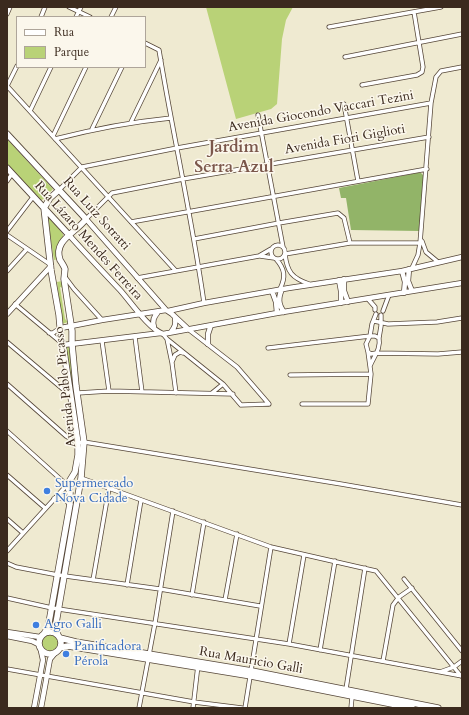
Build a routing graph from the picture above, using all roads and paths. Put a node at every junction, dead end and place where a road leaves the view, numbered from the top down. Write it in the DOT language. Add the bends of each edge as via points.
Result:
graph roads {
  1 [pos="10,7"];
  2 [pos="69,7"];
  3 [pos="80,7"];
  4 [pos="116,7"];
  5 [pos="441,7"];
  6 [pos="78,11"];
  7 [pos="414,12"];
  8 [pos="7,14"];
  9 [pos="76,16"];
  10 [pos="88,16"];
  11 [pos="112,16"];
  12 [pos="329,27"];
  13 [pos="462,34"];
  14 [pos="418,42"];
  15 [pos="146,44"];
  16 [pos="345,57"];
  17 [pos="161,60"];
  18 [pos="462,67"];
  19 [pos="16,68"];
  20 [pos="52,68"];
  21 [pos="86,68"];
  22 [pos="122,68"];
  23 [pos="362,84"];
  24 [pos="7,86"];
  25 [pos="432,103"];
  26 [pos="344,104"];
  27 [pos="30,111"];
  28 [pos="258,115"];
  29 [pos="170,118"];
  30 [pos="346,119"];
  31 [pos="131,122"];
  32 [pos="92,129"];
  33 [pos="7,134"];
  34 [pos="261,134"];
  35 [pos="54,137"];
  36 [pos="429,137"];
  37 [pos="177,148"];
  38 [pos="352,150"];
  39 [pos="267,166"];
  40 [pos="82,167"];
  41 [pos="7,168"];
  42 [pos="427,169"];
  43 [pos="12,174"];
  44 [pos="183,179"];
  45 [pos="7,181"];
  46 [pos="358,181"];
  47 [pos="59,190"];
  48 [pos="109,196"];
  49 [pos="273,196"];
  50 [pos="33,197"];
  51 [pos="44,208"];
  52 [pos="189,211"];
  53 [pos="86,219"];
  54 [pos="131,222"];
  55 [pos="279,223"];
  56 [pos="280,229"];
  57 [pos="7,231"];
  58 [pos="7,235"];
  59 [pos="69,235"];
  60 [pos="421,238"];
  61 [pos="194,239"];
  62 [pos="420,243"];
  63 [pos="350,244"];
  64 [pos="274,245"];
  65 [pos="283,247"];
  66 [pos="27,249"];
  67 [pos="271,249"];
  68 [pos="285,254"];
  69 [pos="259,256"];
  70 [pos="275,258"];
  71 [pos="462,258"];
  72 [pos="438,262"];
  73 [pos="61,263"];
  74 [pos="51,266"];
  75 [pos="198,266"];
  76 [pos="411,268"];
  77 [pos="175,270"];
  78 [pos="7,271"];
  79 [pos="402,271"];
  80 [pos="64,277"];
  81 [pos="53,278"];
  82 [pos="137,278"];
  83 [pos="38,279"];
  84 [pos="344,279"];
  85 [pos="339,280"];
  86 [pos="462,283"];
  87 [pos="309,284"];
  88 [pos="281,289"];
  89 [pos="272,291"];
  90 [pos="412,291"];
  91 [pos="404,293"];
  92 [pos="389,295"];
  93 [pos="368,299"];
  94 [pos="348,302"];
  95 [pos="131,303"];
  96 [pos="204,303"];
  97 [pos="15,304"];
  98 [pos="341,304"];
  99 [pos="167,311"];
  100 [pos="382,311"];
  101 [pos="158,312"];
  102 [pos="284,312"];
  103 [pos="277,313"];
  104 [pos="7,314"];
  105 [pos="376,314"];
  106 [pos="140,315"];
  107 [pos="128,316"];
  108 [pos="175,318"];
  109 [pos="462,318"];
  110 [pos="102,320"];
  111 [pos="374,321"];
  112 [pos="381,322"];
  113 [pos="211,325"];
  114 [pos="71,326"];
  115 [pos="61,328"];
  116 [pos="154,328"];
  117 [pos="187,328"];
  118 [pos="171,332"];
  119 [pos="49,334"];
  120 [pos="162,334"];
  121 [pos="370,336"];
  122 [pos="135,337"];
  123 [pos="358,337"];
  124 [pos="379,338"];
  125 [pos="167,339"];
  126 [pos="102,341"];
  127 [pos="366,341"];
  128 [pos="7,342"];
  129 [pos="72,344"];
  130 [pos="208,344"];
  131 [pos="64,345"];
  132 [pos="268,348"];
  133 [pos="379,349"];
  134 [pos="368,352"];
  135 [pos="462,352"];
  136 [pos="185,353"];
  137 [pos="376,353"];
  138 [pos="386,354"];
  139 [pos="172,363"];
  140 [pos="370,366"];
  141 [pos="371,374"];
  142 [pos="290,375"];
  143 [pos="7,384"];
  144 [pos="223,384"];
  145 [pos="109,391"];
  146 [pos="142,392"];
  147 [pos="78,393"];
  148 [pos="176,393"];
  149 [pos="212,393"];
  150 [pos="233,394"];
  151 [pos="71,396"];
  152 [pos="302,404"];
  153 [pos="7,431"];
  154 [pos="81,442"];
  155 [pos="7,475"];
  156 [pos="59,477"];
  157 [pos="71,478"];
  158 [pos="81,478"];
  159 [pos="67,485"];
  160 [pos="109,488"];
  161 [pos="78,490"];
  162 [pos="70,493"];
  163 [pos="55,499"];
  164 [pos="141,500"];
  165 [pos="70,504"];
  166 [pos="462,506"];
  167 [pos="45,508"];
  168 [pos="173,511"];
  169 [pos="7,519"];
  170 [pos="204,522"];
  171 [pos="23,533"];
  172 [pos="237,534"];
  173 [pos="271,547"];
  174 [pos="7,550"];
  175 [pos="304,554"];
  176 [pos="335,561"];
  177 [pos="7,563"];
  178 [pos="365,568"];
  179 [pos="61,576"];
  180 [pos="404,579"];
  181 [pos="94,580"];
  182 [pos="127,584"];
  183 [pos="412,588"];
  184 [pos="160,589"];
  185 [pos="192,595"];
  186 [pos="399,597"];
  187 [pos="7,598"];
  188 [pos="225,600"];
  189 [pos="260,606"];
  190 [pos="55,609"];
  191 [pos="155,623"];
  192 [pos="7,632"];
  193 [pos="45,632"];
  194 [pos="7,636"];
  195 [pos="59,636"];
  196 [pos="40,637"];
  197 [pos="257,639"];
  198 [pos="38,644"];
  199 [pos="289,644"];
  200 [pos="60,648"];
  201 [pos="320,650"];
  202 [pos="41,651"];
  203 [pos="462,651"];
  204 [pos="55,653"];
  205 [pos="351,656"];
  206 [pos="149,657"];
  207 [pos="383,661"];
  208 [pos="449,661"];
  209 [pos="462,661"];
  210 [pos="198,665"];
  211 [pos="454,667"];
  212 [pos="7,669"];
  213 [pos="447,669"];
  214 [pos="440,672"];
  215 [pos="251,673"];
  216 [pos="40,676"];
  217 [pos="461,676"];
  218 [pos="46,677"];
  219 [pos="346,689"];
  220 [pos="141,692"];
  221 [pos="352,696"];
  222 [pos="194,702"];
  223 [pos="34,708"];
  224 [pos="41,708"];
  225 [pos="139,708"];
  226 [pos="193,708"];
  227 [pos="242,708"];
  228 [pos="245,708"];
  229 [pos="351,708"];
  230 [pos="412,708"];
  231 [pos="438,708"];
  1 -- 8 [label="street"];
  2 -- 6 [label="street"];
  3 -- 6 [label="street"];
  4 -- 11 [label="street"];
  5 -- 7 [label="street"];
  6 -- 9 [label="street"];
  6 -- 10 [label="street"];
  7 -- 12 [label="street"];
  7 -- 14 [label="street"];
  13 -- 14 [label="street"];
  14 -- 16 [label="street"];
  14 -- 23 [label="street" via="422,72"];
  15 -- 17 [label="street" via="159,50"];
  17 -- 29 [label="street"];
  17 -- 31 [label="street"];
  18 -- 25 [label="street" via="437,74"];
  19 -- 24 [label="street"];
  20 -- 27 [label="street"];
  21 -- 35 [label="street"];
  22 -- 32 [label="street"];
  24 -- 27 [label="street"];
  25 -- 30 [label="street, Avenida Giocondo Vaccari Tezini"];
  25 -- 36 [label="street"];
  26 -- 30 [label="street"];
  27 -- 35 [label="street"];
  28 -- 34 [label="street"];
  29 -- 31 [label="street"];
  29 -- 37 [label="street"];
  30 -- 34 [label="street, Avenida Giocondo Vaccari Tezini"];
  30 -- 38 [label="street"];
  31 -- 32 [label="street"];
  32 -- 35 [label="street"];
  33 -- 47 [label="main road, Rua Luiz Sotratti"];
  34 -- 37 [label="street, Avenida Giocondo Vaccari Tezini"];
  34 -- 39 [label="street"];
  35 -- 40 [label="street"];
  36 -- 38 [label="street, Avenida Fiori Giglioti"];
  36 -- 42 [label="street"];
  37 -- 40 [label="street, Avenida Giocondo Vaccari Tezini"];
  37 -- 44 [label="street"];
  38 -- 39 [label="street, Avenida Fiori Giglioti"];
  38 -- 46 [label="street"];
  39 -- 44 [label="street, Avenida Fiori Giglioti"];
  39 -- 49 [label="street"];
  40 -- 47 [label="street"];
  40 -- 48 [label="street"];
  41 -- 43 [label="main road, Rua Lázaro Mendes Ferreira"];
  42 -- 46 [label="street"];
  42 -- 60 [label="street"];
  43 -- 45 [label="street"];
  43 -- 50 [label="main road, Rua Lázaro Mendes Ferreira"];
  44 -- 48 [label="street, Avenida Fiori Giglioti" via="112,193"];
  44 -- 52 [label="street"];
  46 -- 49 [label="street"];
  47 -- 51 [label="main road" via="46,202"];
  47 -- 53 [label="main road, Rua Luiz Sotratti"];
  48 -- 53 [label="street, Avenida Fiori Giglioti"];
  48 -- 54 [label="street"];
  49 -- 52 [label="street"];
  49 -- 55 [label="street"];
  50 -- 51 [label="main road, Rua Lázaro Mendes Ferreira"];
  50 -- 57 [label="street"];
  51 -- 59 [label="main road, Rua Lázaro Mendes Ferreira"];
  51 -- 74 [label="main road, Avenida Pablo Picasso"];
  52 -- 54 [label="street"];
  52 -- 61 [label="street"];
  53 -- 59 [label="main road, Avenida Fiori Giglioti"];
  53 -- 82 [label="street, Rua Luiz Sotratti"];
  54 -- 77 [label="street"];
  55 -- 56 [label="street"];
  55 -- 61 [label="street"];
  55 -- 63 [label="street" via="338,213 344,218"];
  56 -- 64 [label="street"];
  56 -- 65 [label="street"];
  58 -- 66 [label="street"];
  59 -- 73 [label="main road, Avenida Pablo Picasso" via="59,247"];
  59 -- 95 [label="street, Rua Lázaro Mendes Ferreira"];
  60 -- 62 [label="street"];
  60 -- 72 [label="street" via="426,252"];
  61 -- 75 [label="street"];
  62 -- 63 [label="street"];
  62 -- 76 [label="street" via="418,255"];
  63 -- 68 [label="street"];
  64 -- 65 [label="street" via="279,244"];
  64 -- 67 [label="street"];
  65 -- 68 [label="street"];
  66 -- 74 [label="street"];
  66 -- 78 [label="street"];
  67 -- 69 [label="street"];
  67 -- 70 [label="street" via="271,254"];
  68 -- 70 [label="street" via="280,259"];
  68 -- 87 [label="street" via="290,273 298,280"];
  69 -- 70 [label="street"];
  69 -- 75 [label="street"];
  70 -- 88 [label="street" via="284,273"];
  71 -- 72 [label="street"];
  72 -- 76 [label="street"];
  73 -- 74 [label="main road" via="54,263"];
  73 -- 80 [label="main road, Avenida Pablo Picasso" via="65,269"];
  74 -- 81 [label="main road, Avenida Pablo Picasso"];
  74 -- 83 [label="street"];
  75 -- 77 [label="street"];
  75 -- 96 [label="street"];
  76 -- 79 [label="street"];
  76 -- 90 [label="street" via="408,280"];
  77 -- 82 [label="street"];
  79 -- 84 [label="street"];
  79 -- 91 [label="street"];
  80 -- 81 [label="main road"];
  80 -- 110 [label="street"];
  80 -- 114 [label="main road, Avenida Pablo Picasso"];
  81 -- 83 [label="street" via="44,276"];
  81 -- 115 [label="main road, Avenida Pablo Picasso"];
  82 -- 99 [label="street, Rua Luiz Sotratti"];
  83 -- 97 [label="street"];
  84 -- 85 [label="street"];
  84 -- 94 [label="street" via="344,291"];
  85 -- 87 [label="street"];
  85 -- 98 [label="street"];
  86 -- 90 [label="street"];
  87 -- 88 [label="street"];
  88 -- 89 [label="street"];
  88 -- 102 [label="street" via="279,301"];
  89 -- 96 [label="street"];
  89 -- 103 [label="street"];
  90 -- 91 [label="street"];
  91 -- 92 [label="street"];
  92 -- 93 [label="street"];
  92 -- 100 [label="street"];
  93 -- 94 [label="street"];
  93 -- 100 [label="street" via="375,308"];
  94 -- 98 [label="street"];
  95 -- 106 [label="street, Rua Lázaro Mendes Ferreira"];
  95 -- 107 [label="street"];
  96 -- 99 [label="street"];
  97 -- 104 [label="street"];
  97 -- 119 [label="street"];
  98 -- 102 [label="street"];
  99 -- 101 [label="street"];
  99 -- 108 [label="street"];
  100 -- 112 [label="street"];
  101 -- 106 [label="street"];
  101 -- 116 [label="street" via="154,317"];
  102 -- 103 [label="street"];
  103 -- 113 [label="street"];
  105 -- 111 [label="street"];
  106 -- 107 [label="street"];
  106 -- 116 [label="street, Rua Lázaro Mendes Ferreira"];
  107 -- 110 [label="street"];
  108 -- 117 [label="street"];
  108 -- 118 [label="street" via="176,323"];
  109 -- 112 [label="street" via="437,322"];
  110 -- 114 [label="street"];
  111 -- 112 [label="street"];
  111 -- 121 [label="street"];
  112 -- 124 [label="street"];
  113 -- 117 [label="street"];
  113 -- 130 [label="street"];
  114 -- 115 [label="street"];
  114 -- 129 [label="main road, Avenida Pablo Picasso"];
  115 -- 119 [label="street"];
  115 -- 131 [label="main road, Avenida Pablo Picasso"];
  116 -- 120 [label="street"];
  117 -- 118 [label="street"];
  117 -- 130 [label="street"];
  118 -- 120 [label="street"];
  119 -- 131 [label="street"];
  120 -- 122 [label="street"];
  120 -- 125 [label="street"];
  121 -- 123 [label="street"];
  121 -- 124 [label="street"];
  121 -- 127 [label="street"];
  122 -- 126 [label="street"];
  122 -- 146 [label="street"];
  123 -- 127 [label="street"];
  123 -- 132 [label="street"];
  124 -- 133 [label="street"];
  125 -- 136 [label="street"];
  125 -- 139 [label="street"];
  126 -- 129 [label="street"];
  126 -- 145 [label="street"];
  127 -- 134 [label="street"];
  128 -- 151 [label="street"];
  129 -- 131 [label="street"];
  129 -- 147 [label="main road, Avenida Pablo Picasso"];
  130 -- 150 [label="street" via="237,367 269,404 241,405"];
  131 -- 151 [label="main road, Avenida Pablo Picasso"];
  133 -- 137 [label="street"];
  133 -- 138 [label="street"];
  134 -- 137 [label="street"];
  134 -- 140 [label="street"];
  135 -- 138 [label="street"];
  136 -- 139 [label="street" via="178,353"];
  136 -- 144 [label="street"];
  137 -- 138 [label="street"];
  137 -- 140 [label="street"];
  139 -- 148 [label="street"];
  140 -- 141 [label="street"];
  141 -- 142 [label="street"];
  141 -- 152 [label="street" via="368,404"];
  143 -- 154 [label="street" via="66,436"];
  144 -- 149 [label="street"];
  144 -- 150 [label="street"];
  145 -- 146 [label="street"];
  145 -- 147 [label="street"];
  146 -- 148 [label="street"];
  147 -- 154 [label="main road, Avenida Pablo Picasso"];
  148 -- 149 [label="street"];
  149 -- 150 [label="street"];
  151 -- 154 [label="main road, Avenida Pablo Picasso"];
  153 -- 156 [label="street"];
  154 -- 157 [label="main road, Avenida Pablo Picasso" via="75,472"];
  154 -- 158 [label="main road, Avenida Pablo Picasso"];
  154 -- 166 [label="street"];
  155 -- 167 [label="street"];
  156 -- 157 [label="street"];
  156 -- 159 [label="street"];
  157 -- 158 [label="main road"];
  157 -- 159 [label="main road, Avenida Pablo Picasso"];
  158 -- 160 [label="street"];
  158 -- 161 [label="main road, Avenida Pablo Picasso"];
  159 -- 162 [label="main road"];
  159 -- 163 [label="street"];
  160 -- 164 [label="street"];
  160 -- 181 [label="street"];
  161 -- 162 [label="main road"];
  161 -- 179 [label="main road, Avenida Pablo Picasso"];
  162 -- 163 [label="street"];
  162 -- 165 [label="main road, Avenida Pablo Picasso"];
  163 -- 165 [label="main road" via="62,497"];
  163 -- 167 [label="street"];
  164 -- 168 [label="street"];
  164 -- 182 [label="street"];
  165 -- 179 [label="main road, Avenida Pablo Picasso"];
  167 -- 171 [label="street"];
  168 -- 170 [label="street"];
  168 -- 184 [label="street"];
  169 -- 171 [label="street"];
  170 -- 172 [label="street"];
  170 -- 185 [label="street"];
  171 -- 174 [label="street"];
  172 -- 173 [label="street"];
  172 -- 188 [label="street"];
  173 -- 175 [label="street"];
  173 -- 189 [label="street"];
  175 -- 176 [label="street"];
  175 -- 199 [label="street"];
  176 -- 178 [label="street"];
  176 -- 201 [label="street"];
  177 -- 179 [label="street"];
  178 -- 186 [label="street" via="376,571"];
  178 -- 205 [label="street"];
  179 -- 181 [label="street"];
  179 -- 190 [label="main road, Avenida Pablo Picasso"];
  180 -- 183 [label="street"];
  181 -- 182 [label="street"];
  182 -- 184 [label="street"];
  183 -- 186 [label="street"];
  183 -- 203 [label="street"];
  184 -- 185 [label="street"];
  184 -- 191 [label="street"];
  185 -- 188 [label="street"];
  186 -- 207 [label="street" via="393,605"];
  186 -- 208 [label="street"];
  187 -- 190 [label="street"];
  188 -- 189 [label="street"];
  189 -- 197 [label="street"];
  190 -- 191 [label="street"];
  190 -- 193 [label="main road, Avenida Pablo Picasso"];
  190 -- 195 [label="main road, Avenida Pablo Picasso" via="55,629"];
  191 -- 197 [label="street"];
  191 -- 206 [label="street"];
  192 -- 196 [label="street"];
  193 -- 195 [label="main road"];
  193 -- 196 [label="main road"];
  194 -- 198 [label="street"];
  195 -- 200 [label="main road"];
  195 -- 206 [label="main road, Rua Mauricio Galli"];
  196 -- 198 [label="main road"];
  197 -- 199 [label="street"];
  197 -- 215 [label="street"];
  198 -- 202 [label="main road"];
  199 -- 201 [label="street"];
  200 -- 204 [label="main road"];
  200 -- 206 [label="main road, Rua Mauricio Galli" via="68,646"];
  201 -- 205 [label="street"];
  202 -- 204 [label="main road"];
  202 -- 216 [label="street" via="43,660"];
  204 -- 218 [label="street" via="50,659"];
  205 -- 207 [label="street"];
  205 -- 219 [label="street"];
  206 -- 210 [label="main road, Rua Mauricio Galli"];
  206 -- 220 [label="street"];
  207 -- 214 [label="street"];
  208 -- 211 [label="street"];
  208 -- 213 [label="street"];
  209 -- 211 [label="street"];
  209 -- 217 [label="street"];
  210 -- 215 [label="main road, Rua Mauricio Galli"];
  210 -- 222 [label="street"];
  211 -- 213 [label="street"];
  211 -- 217 [label="street"];
  212 -- 216 [label="street"];
  213 -- 214 [label="street"];
  214 -- 217 [label="street"];
  215 -- 219 [label="main road, Rua Mauricio Galli"];
  215 -- 221 [label="main road, Rua Mauricio Galli"];
  215 -- 228 [label="street"];
  216 -- 218 [label="street"];
  216 -- 223 [label="street"];
  218 -- 220 [label="street"];
  218 -- 224 [label="street"];
  219 -- 231 [label="main road, Rua Mauricio Galli"];
  220 -- 222 [label="street"];
  220 -- 225 [label="street"];
  221 -- 229 [label="street"];
  221 -- 230 [label="main road, Rua Mauricio Galli"];
  222 -- 226 [label="street"];
  222 -- 227 [label="street"];
}
